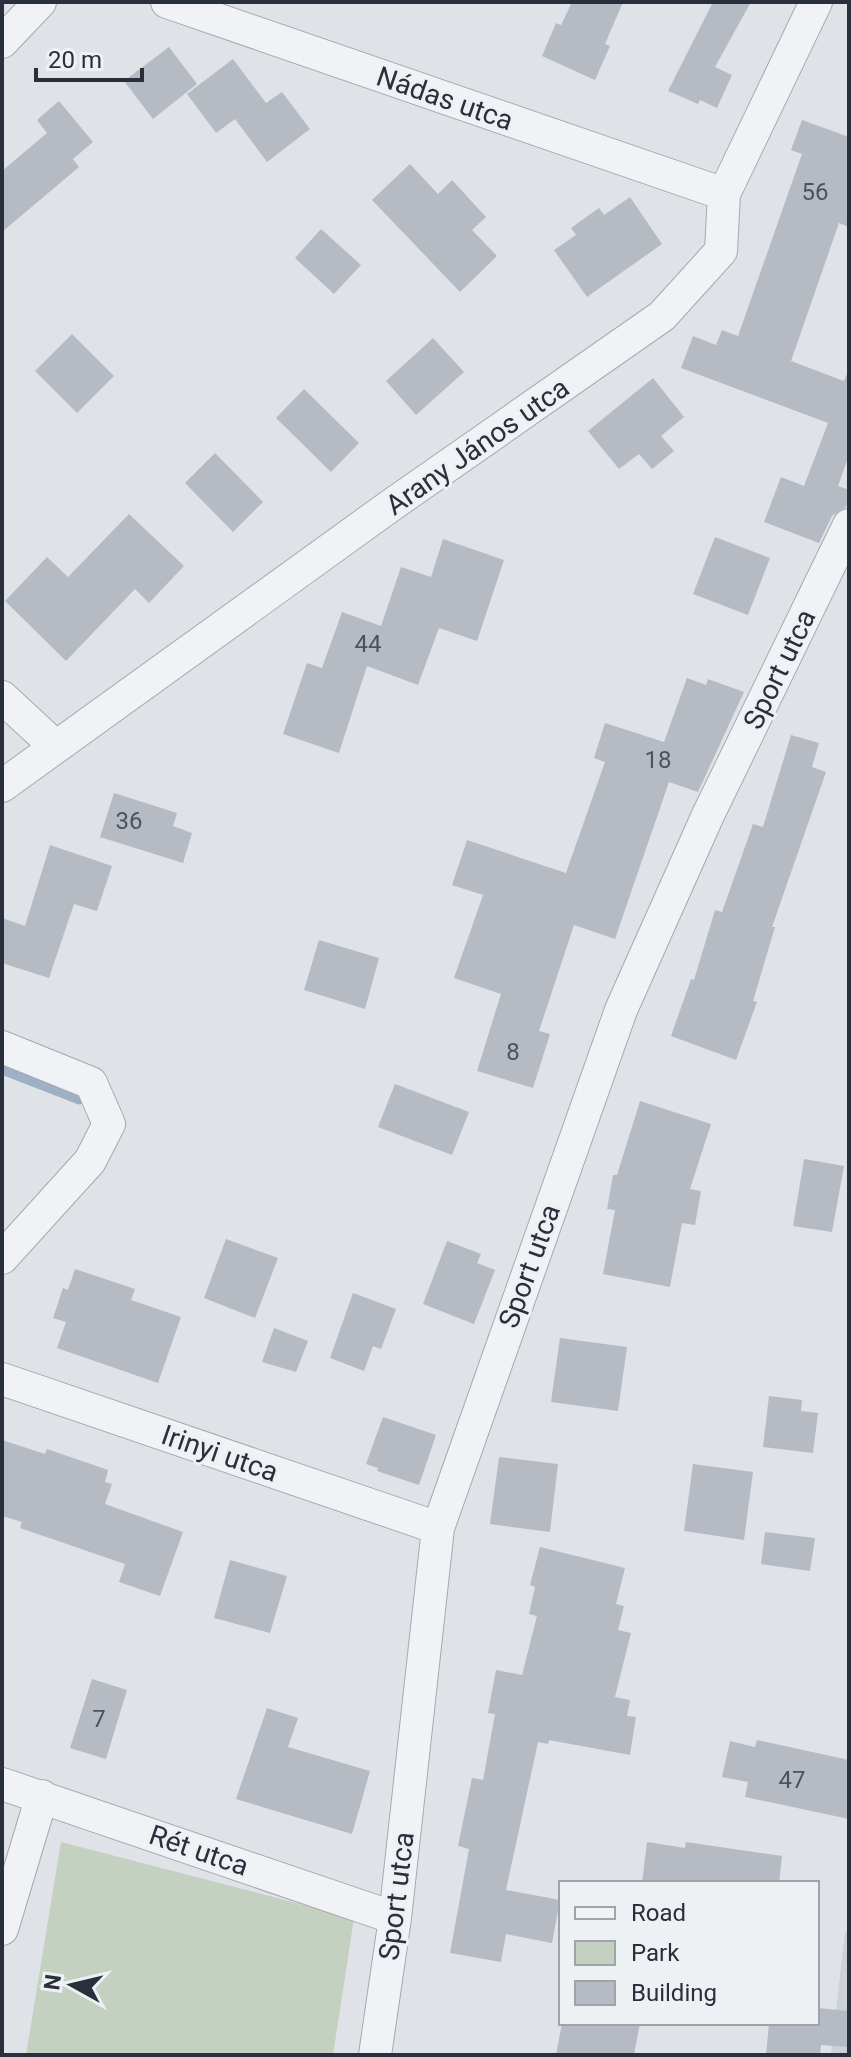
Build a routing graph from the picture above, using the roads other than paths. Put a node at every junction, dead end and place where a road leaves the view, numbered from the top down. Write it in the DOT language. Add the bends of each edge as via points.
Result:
graph roads {
  1 [pos="40,2"];
  2 [pos="167,2"];
  3 [pos="816,2"];
  4 [pos="2,42"];
  5 [pos="724,194"];
  6 [pos="849,525"];
  7 [pos="2,697"];
  8 [pos="56,747"];
  9 [pos="2,786"];
  10 [pos="2,1047"];
  11 [pos="2,1258"];
  12 [pos="2,1379"];
  13 [pos="438,1528"];
  14 [pos="2,1784"];
  15 [pos="42,1796"];
  16 [pos="395,1918"];
  17 [pos="2,1929"];
  18 [pos="375,2055"];
  1 -- 4 [label="street"];
  2 -- 5 [label="street, Nádas utca"];
  3 -- 5 [label="street, Arany János utca"];
  5 -- 8 [label="street, Arany János utca" via="721,251 662,316"];
  6 -- 13 [label="street, Sport utca" via="708,815 621,1010"];
  7 -- 8 [label="street"];
  8 -- 9 [label="street, Arany János utca"];
  10 -- 11 [label="street" via="91,1083 109,1124 90,1161"];
  12 -- 13 [label="street, Irinyi utca"];
  13 -- 16 [label="street, Sport utca"];
  14 -- 15 [label="street, Rét utca"];
  15 -- 16 [label="street, Rét utca"];
  15 -- 17 [label="street"];
  16 -- 18 [label="street, Sport utca"];
}
